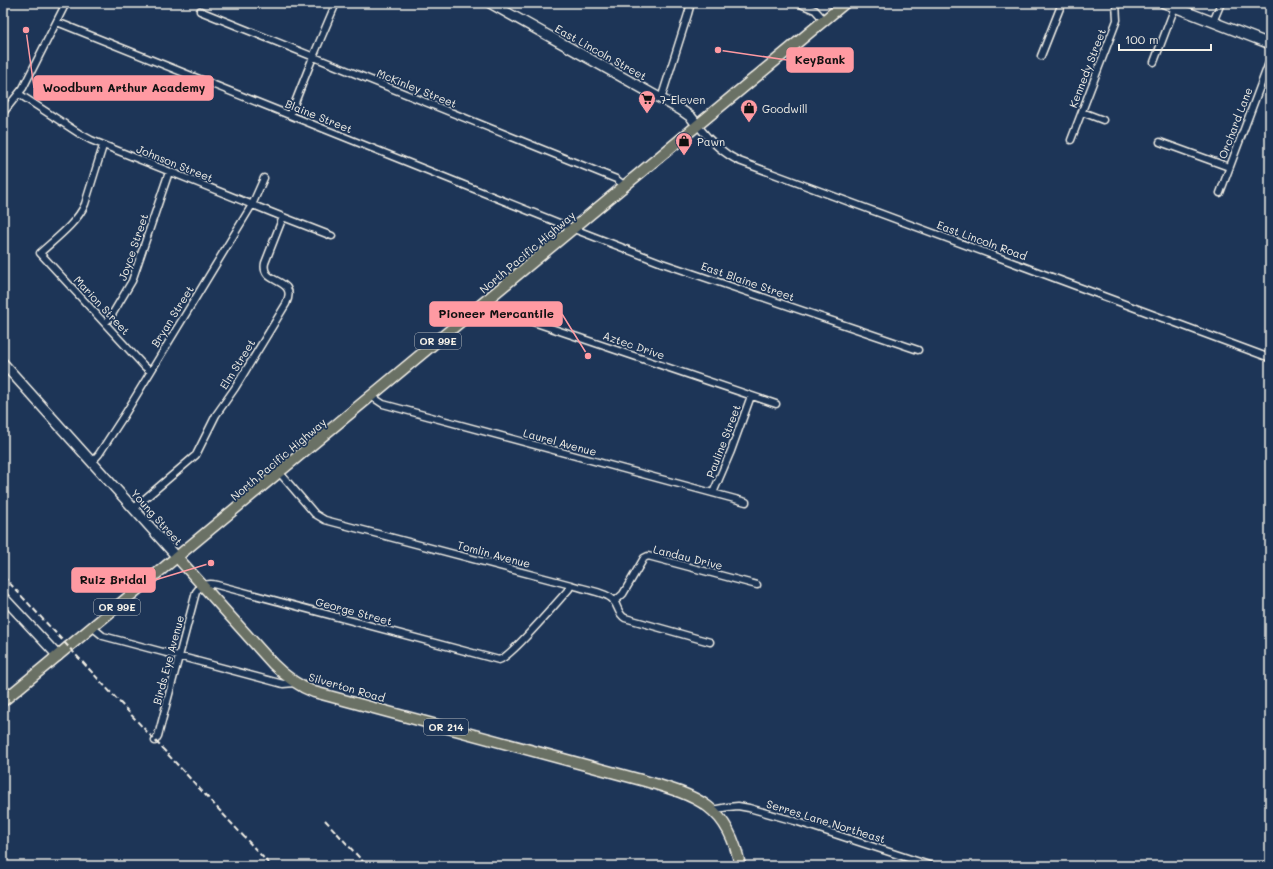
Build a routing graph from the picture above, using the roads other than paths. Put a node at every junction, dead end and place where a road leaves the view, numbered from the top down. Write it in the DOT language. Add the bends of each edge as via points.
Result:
graph roads {
  1 [pos="66,3"];
  2 [pos="336,3"];
  3 [pos="490,3"];
  4 [pos="691,3"];
  5 [pos="798,3"];
  6 [pos="845,3"];
  7 [pos="1062,3"];
  8 [pos="1116,3"];
  9 [pos="1164,3"];
  10 [pos="1220,3"];
  11 [pos="1175,7"];
  12 [pos="200,11"];
  13 [pos="824,20"];
  14 [pos="57,22"];
  15 [pos="1213,22"];
  16 [pos="1270,44"];
  17 [pos="1041,56"];
  18 [pos="313,57"];
  19 [pos="1270,60"];
  20 [pos="1154,62"];
  21 [pos="19,94"];
  22 [pos="661,99"];
  23 [pos="1082,112"];
  24 [pos="3,113"];
  25 [pos="290,115"];
  26 [pos="1103,120"];
  27 [pos="698,126"];
  28 [pos="1071,140"];
  29 [pos="1160,142"];
  30 [pos="103,146"];
  31 [pos="1229,167"];
  32 [pos="169,172"];
  33 [pos="264,178"];
  34 [pos="625,186"];
  35 [pos="1220,193"];
  36 [pos="252,205"];
  37 [pos="284,217"];
  38 [pos="574,229"];
  39 [pos="332,236"];
  40 [pos="488,300"];
  41 [pos="105,324"];
  42 [pos="918,350"];
  43 [pos="1270,358"];
  44 [pos="3,364"];
  45 [pos="150,371"];
  46 [pos="372,396"];
  47 [pos="751,396"];
  48 [pos="776,404"];
  49 [pos="92,462"];
  50 [pos="280,472"];
  51 [pos="713,493"];
  52 [pos="746,502"];
  53 [pos="134,508"];
  54 [pos="177,557"];
  55 [pos="571,585"];
  56 [pos="757,585"];
  57 [pos="203,586"];
  58 [pos="3,597"];
  59 [pos="614,602"];
  60 [pos="92,627"];
  61 [pos="710,642"];
  62 [pos="58,656"];
  63 [pos="179,656"];
  64 [pos="295,683"];
  65 [pos="3,701"];
  66 [pos="155,741"];
  67 [pos="712,810"];
  68 [pos="740,866"];
  69 [pos="932,866"];
  1 -- 14 [label="street"];
  2 -- 18 [label="street"];
  3 -- 22 [label="street, East Lincoln Street"];
  4 -- 22 [label="street"];
  5 -- 13 [label="street" via="815,10"];
  6 -- 13 [label="main road, North Pacific Highway / OR 99E"];
  7 -- 17 [label="street"];
  8 -- 23 [label="street, Kennedy Street" via="1117,20"];
  9 -- 11 [label="street"];
  10 -- 15 [label="street"];
  11 -- 15 [label="street"];
  11 -- 20 [label="street"];
  12 -- 18 [label="street, McKinley Street"];
  13 -- 27 [label="main road, North Pacific Highway / OR 99E"];
  14 -- 21 [label="street"];
  14 -- 25 [label="street, Blaine Street"];
  15 -- 16 [label="street"];
  18 -- 25 [label="street"];
  18 -- 34 [label="street, McKinley Street" via="616,179"];
  19 -- 31 [label="street, Orchard Lane"];
  21 -- 24 [label="street"];
  21 -- 30 [label="street, Johnson Street"];
  22 -- 27 [label="street, East Lincoln Street" via="688,115"];
  23 -- 26 [label="street"];
  23 -- 28 [label="street, Kennedy Street"];
  25 -- 38 [label="street, Blaine Street"];
  27 -- 34 [label="main road, North Pacific Highway / OR 99E"];
  27 -- 43 [label="street, East Lincoln Road" via="718,148 739,161"];
  29 -- 31 [label="street"];
  30 -- 32 [label="street, Johnson Street"];
  30 -- 41 [label="street, Marion Street" via="81,212 40,253"];
  31 -- 35 [label="street, Orchard Lane"];
  32 -- 36 [label="street, Johnson Street"];
  32 -- 41 [label="street, Joyce Street" via="132,281"];
  33 -- 36 [label="street, Bryan Street"];
  34 -- 38 [label="main road, North Pacific Highway / OR 99E"];
  36 -- 37 [label="street, Johnson Street"];
  36 -- 45 [label="street, Bryan Street"];
  37 -- 39 [label="street, Johnson Street"];
  37 -- 53 [label="street, Elm Street" via="264,270 266,276 287,288 289,296 286,304 216,415 196,454"];
  38 -- 40 [label="main road, North Pacific Highway / OR 99E"];
  38 -- 42 [label="street, East Blaine Street" via="662,263"];
  40 -- 46 [label="main road, North Pacific Highway / OR 99E"];
  40 -- 47 [label="street, Aztec Drive" via="500,309 536,323"];
  41 -- 45 [label="street, Marion Street"];
  44 -- 49 [label="street, Young Street"];
  45 -- 49 [label="street, Bryan Street"];
  46 -- 50 [label="main road, North Pacific Highway / OR 99E"];
  46 -- 51 [label="street, Laurel Avenue" via="382,404"];
  47 -- 48 [label="street, Aztec Drive"];
  47 -- 51 [label="street, Pauline Street"];
  49 -- 53 [label="street, Young Street"];
  50 -- 54 [label="main road, North Pacific Highway / OR 99E"];
  50 -- 55 [label="street, Tomlin Avenue" via="315,514 325,520"];
  51 -- 52 [label="street, Laurel Avenue"];
  53 -- 54 [label="street, Young Street"];
  54 -- 57 [label="main road, Young Street / OR 214"];
  54 -- 60 [label="main road, North Pacific Highway / OR 99E"];
  55 -- 57 [label="street, George Street" via="501,660 218,585"];
  55 -- 59 [label="street, Tomlin Avenue" via="606,596"];
  56 -- 59 [label="street, Landau Drive" via="645,557 624,594"];
  57 -- 63 [label="street, Birds Eye Avenue" via="196,592"];
  57 -- 64 [label="main road, Young Street / OR 214" via="273,664"];
  58 -- 62 [label="street"];
  59 -- 61 [label="street, Tomlin Avenue" via="622,617 628,620"];
  60 -- 62 [label="main road, North Pacific Highway / OR 99E"];
  60 -- 63 [label="street, Silverton Road" via="103,636"];
  62 -- 65 [label="main road, OR 99E"];
  63 -- 64 [label="street, Silverton Road" via="284,684"];
  63 -- 66 [label="street, Birds Eye Avenue"];
  64 -- 67 [label="main road, Silverton Road / OR 214" via="320,693 651,783 686,794"];
  67 -- 68 [label="main road, OR 214" via="730,835"];
  67 -- 69 [label="street, Serres Lane Northeast" via="742,806"];
}
